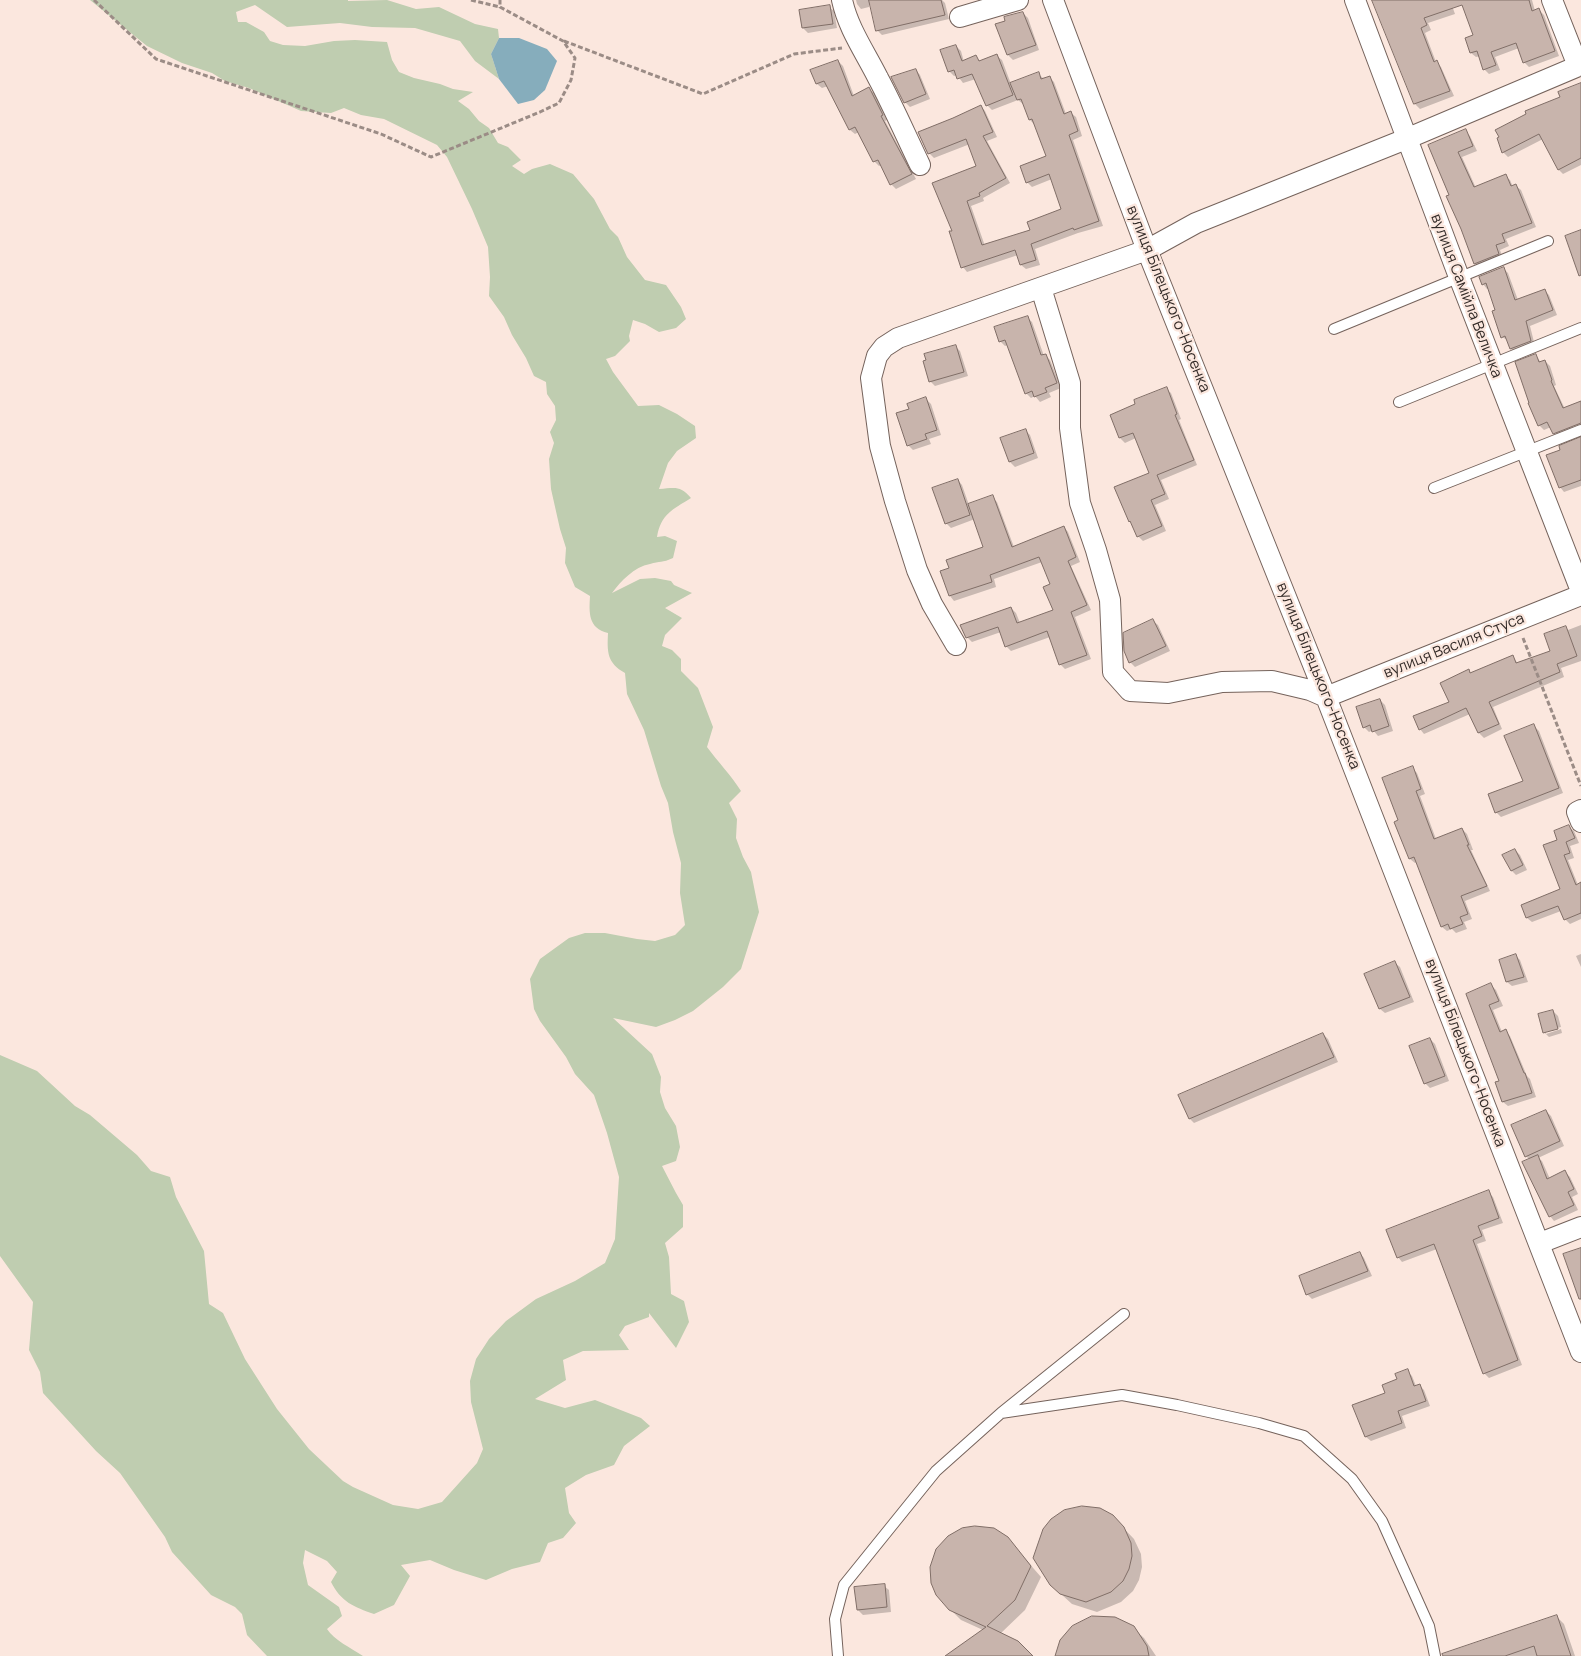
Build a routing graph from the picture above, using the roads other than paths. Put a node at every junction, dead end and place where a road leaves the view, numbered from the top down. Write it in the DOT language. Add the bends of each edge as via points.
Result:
graph roads {
  1 [pos="842,0"];
  2 [pos="1018,0"];
  3 [pos="1052,0"];
  4 [pos="1355,0"];
  5 [pos="1552,0"];
  6 [pos="960,17"];
  7 [pos="1580,65"];
  8 [pos="1406,138"];
  9 [pos="920,166"];
  10 [pos="1548,241"];
  11 [pos="1148,250"];
  12 [pos="1459,277"];
  13 [pos="1041,288"];
  14 [pos="1581,328"];
  15 [pos="1334,329"];
  16 [pos="1493,364"];
  17 [pos="1399,402"];
  18 [pos="1581,430"];
  19 [pos="1526,452"];
  20 [pos="1434,488"];
  21 [pos="1581,593"];
  22 [pos="956,645"];
  23 [pos="1326,697"];
  24 [pos="1581,810"];
  25 [pos="1581,822"];
  26 [pos="1581,1227"];
  27 [pos="1540,1243"];
  28 [pos="1124,1314"];
  29 [pos="1581,1352"];
  30 [pos="1001,1413"];
  31 [pos="838,1656"];
  32 [pos="1435,1656"];
  1 -- 9 [label="street" via="844,11"];
  2 -- 6 [label="street"];
  3 -- 11 [label="street, вулиця Білецького-Носенка"];
  4 -- 8 [label="street, вулиця Самійла Величка"];
  5 -- 7 [label="street"];
  7 -- 8 [label="street"];
  8 -- 11 [label="street" via="1196,223"];
  8 -- 12 [label="street, вулиця Самійла Величка"];
  10 -- 12 [label="lane"];
  11 -- 13 [label="street"];
  11 -- 23 [label="street, вулиця Білецького-Носенка"];
  12 -- 15 [label="lane"];
  12 -- 16 [label="street, вулиця Самійла Величка"];
  13 -- 22 [label="street" via="898,338 877,356 871,378 880,446 900,518 917,570"];
  13 -- 23 [label="street" via="1070,383 1070,428 1080,503 1110,600 1113,672 1130,691 1168,693 1222,682 1272,681"];
  14 -- 16 [label="lane"];
  16 -- 17 [label="lane"];
  16 -- 19 [label="street, вулиця Самійла Величка"];
  18 -- 19 [label="lane"];
  19 -- 20 [label="lane"];
  19 -- 21 [label="street, вулиця Самійла Величка"];
  21 -- 23 [label="street, вулиця Василя Стуса"];
  23 -- 27 [label="street, вулиця Білецького-Носенка"];
  24 -- 25 [label="street" via="1577,812"];
  26 -- 27 [label="street"];
  27 -- 29 [label="street, вулиця Білецького-Носенка"];
  28 -- 30 [label="lane"];
  30 -- 31 [label="lane" via="936,1471 844,1586 835,1619"];
  30 -- 32 [label="lane" via="1122,1395 1258,1423 1304,1436 1352,1479 1382,1521 1429,1626"];
}
